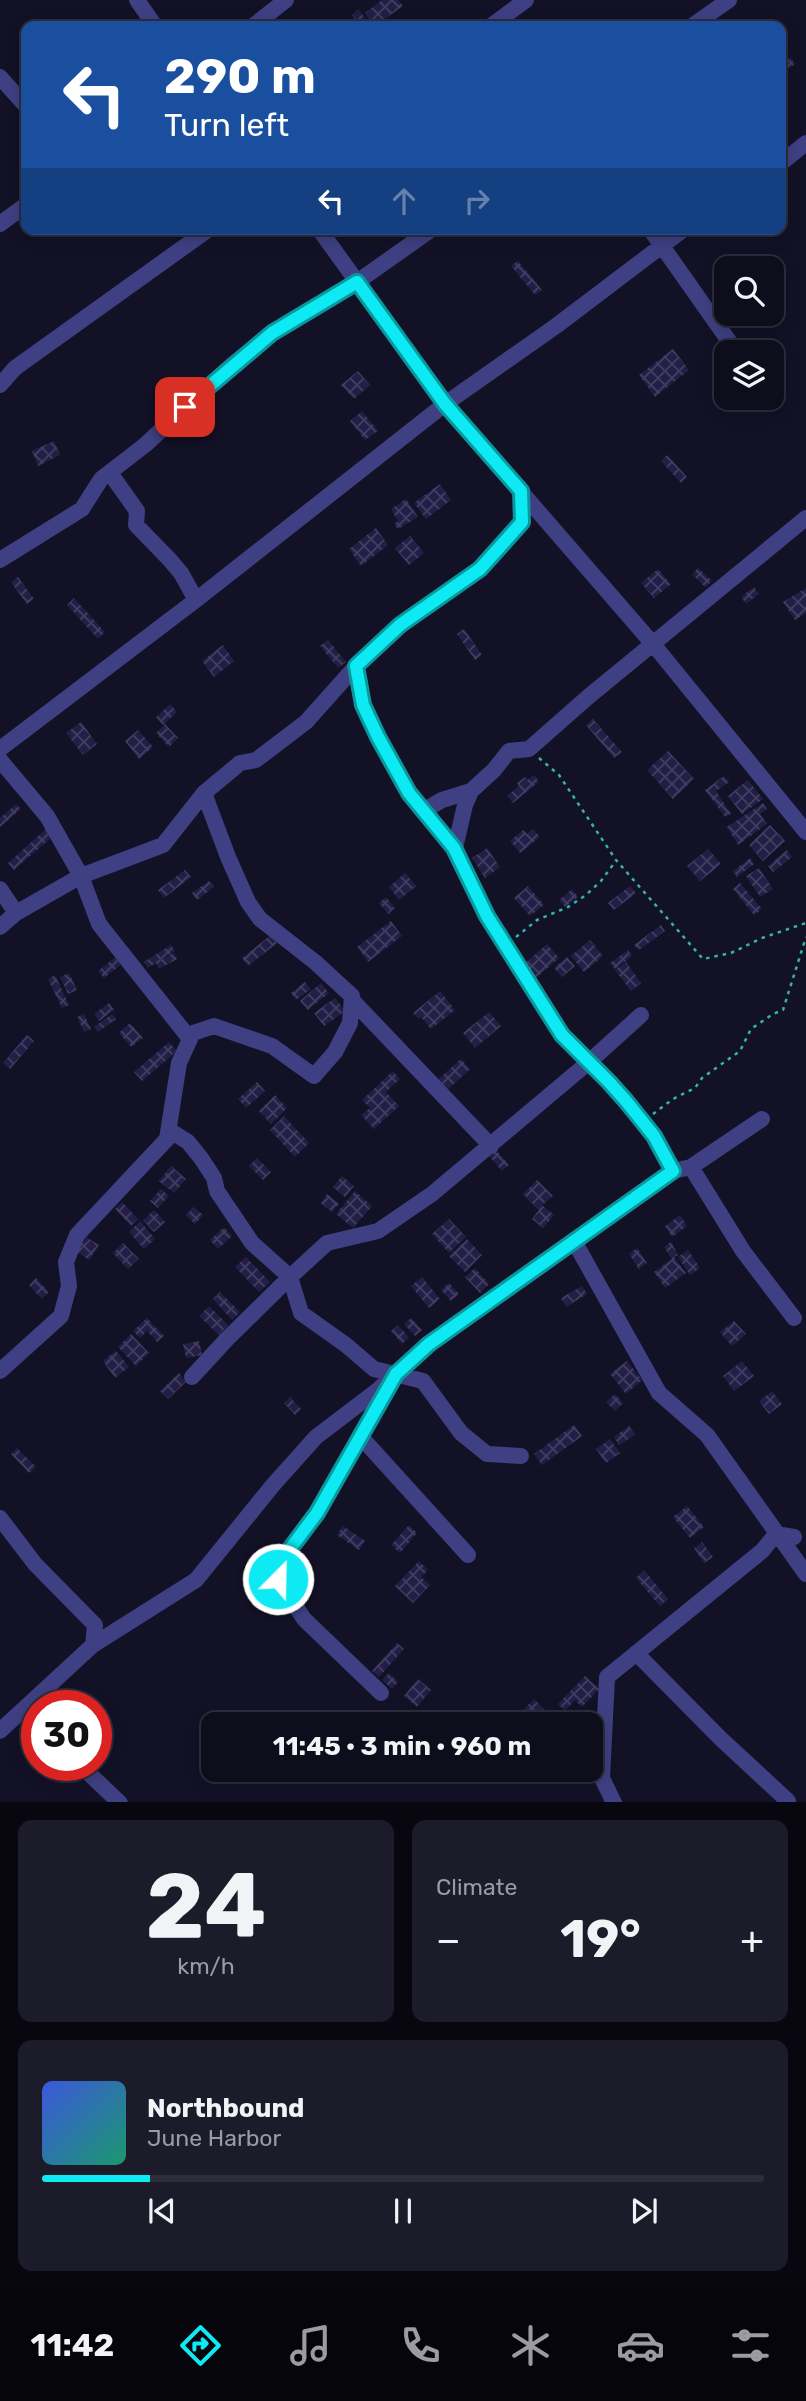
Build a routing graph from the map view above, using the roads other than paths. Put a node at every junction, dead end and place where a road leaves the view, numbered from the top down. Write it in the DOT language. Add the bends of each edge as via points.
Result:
graph roads {
  1 [pos="137,0"];
  2 [pos="286,0"];
  3 [pos="526,0"];
  4 [pos="729,0"];
  5 [pos="512,20"];
  6 [pos="152,21"];
  7 [pos="259,21"];
  8 [pos="699,21"];
  9 [pos="0,77"];
  10 [pos="21,100"];
  11 [pos="806,143"];
  12 [pos="786,159"];
  13 [pos="21,209"];
  14 [pos="0,224"];
  15 [pos="201,235"];
  16 [pos="323,235"];
  17 [pos="424,235"];
  18 [pos="654,235"];
  19 [pos="675,235"];
  20 [pos="661,245"];
  21 [pos="357,282"];
  22 [pos="728,340"];
  23 [pos="0,384"];
  24 [pos="445,404"];
  25 [pos="110,473"];
  26 [pos="521,491"];
  27 [pos="806,518"];
  28 [pos="0,560"];
  29 [pos="196,600"];
  30 [pos="653,643"];
  31 [pos="356,666"];
  32 [pos="0,749"];
  33 [pos="0,760"];
  34 [pos="471,791"];
  35 [pos="204,793"];
  36 [pos="423,811"];
  37 [pos="806,832"];
  38 [pos="454,848"];
  39 [pos="81,876"];
  40 [pos="0,889"];
  41 [pos="16,913"];
  42 [pos="0,928"];
  43 [pos="352,1000"];
  44 [pos="641,1015"];
  45 [pos="187,1035"];
  46 [pos="589,1062"];
  47 [pos="762,1119"];
  48 [pos="169,1130"];
  49 [pos="491,1146"];
  50 [pos="691,1167"];
  51 [pos="673,1171"];
  52 [pos="574,1241"];
  53 [pos="290,1277"];
  54 [pos="794,1318"];
  55 [pos="0,1371"];
  56 [pos="396,1374"];
  57 [pos="192,1377"];
  58 [pos="360,1436"];
  59 [pos="521,1456"];
  60 [pos="0,1518"];
  61 [pos="776,1534"];
  62 [pos="794,1537"];
  63 [pos="468,1555"];
  64 [pos="806,1574"];
  65 [pos="93,1645"];
  66 [pos="636,1653"];
  67 [pos="48,1690"];
  68 [pos="381,1693"];
  69 [pos="21,1714"];
  70 [pos="0,1731"];
  71 [pos="97,1781"];
  72 [pos="788,1801"];
  73 [pos="120,1802"];
  74 [pos="614,1802"];
  1 -- 6 [label="street"];
  2 -- 7 [label="street"];
  3 -- 5 [label="street"];
  4 -- 8 [label="street"];
  9 -- 10 [label="street"];
  11 -- 12 [label="street"];
  13 -- 14 [label="street"];
  15 -- 23 [label="street" via="15,368"];
  16 -- 21 [label="street"];
  17 -- 21 [label="street"];
  18 -- 20 [label="street"];
  19 -- 20 [label="street"];
  20 -- 22 [label="street"];
  20 -- 24 [label="street"];
  21 -- 24 [label="street"];
  21 -- 25 [label="street" via="272,333"];
  24 -- 26 [label="street"];
  24 -- 29 [label="street"];
  25 -- 28 [label="street" via="82,509"];
  25 -- 29 [label="street" via="137,512 136,525 181,573"];
  26 -- 30 [label="street"];
  26 -- 31 [label="street" via="522,522 480,569 400,625"];
  27 -- 30 [label="street"];
  29 -- 32 [label="street"];
  30 -- 34 [label="street" via="528,749 509,751"];
  30 -- 37 [label="street"];
  31 -- 35 [label="street" via="306,722 256,760 240,763"];
  31 -- 36 [label="street" via="363,705"];
  33 -- 39 [label="street" via="47,816"];
  34 -- 36 [label="street"];
  34 -- 38 [label="street"];
  35 -- 39 [label="street" via="163,845"];
  35 -- 43 [label="street" via="228,857 260,919 316,962"];
  36 -- 38 [label="street"];
  38 -- 46 [label="street" via="505,946 562,1035"];
  39 -- 41 [label="street"];
  39 -- 45 [label="street" via="99,924"];
  40 -- 41 [label="street"];
  41 -- 42 [label="street"];
  43 -- 45 [label="street" via="350,1023 335,1052 314,1076 272,1046 214,1026"];
  43 -- 49 [label="street"];
  44 -- 46 [label="street"];
  45 -- 48 [label="street" via="190,1039 179,1063"];
  46 -- 49 [label="street"];
  46 -- 51 [label="street" via="654,1136"];
  47 -- 50 [label="street"];
  48 -- 53 [label="street" via="201,1158 252,1243"];
  48 -- 55 [label="street" via="167,1139 77,1235 66,1262 69,1286 61,1317"];
  49 -- 53 [label="street" via="378,1231 327,1243"];
  50 -- 51 [label="street"];
  50 -- 54 [label="street" via="743,1251"];
  51 -- 52 [label="street"];
  52 -- 56 [label="street" via="429,1344"];
  52 -- 61 [label="street" via="659,1393 707,1435"];
  53 -- 56 [label="street" via="301,1313 374,1369"];
  53 -- 57 [label="street"];
  56 -- 58 [label="street"];
  56 -- 59 [label="street" via="423,1381 461,1433 487,1454"];
  56 -- 65 [label="street" via="316,1437 196,1580"];
  58 -- 63 [label="street"];
  58 -- 68 [label="street" via="317,1513 284,1557 278,1579 304,1619"];
  60 -- 65 [label="street" via="35,1564 95,1625"];
  61 -- 62 [label="street"];
  61 -- 64 [label="street"];
  61 -- 66 [label="street" via="762,1551"];
  65 -- 67 [label="street"];
  66 -- 72 [label="street"];
  66 -- 74 [label="street" via="607,1677 602,1778"];
  69 -- 70 [label="street"];
  71 -- 73 [label="street"];
}
